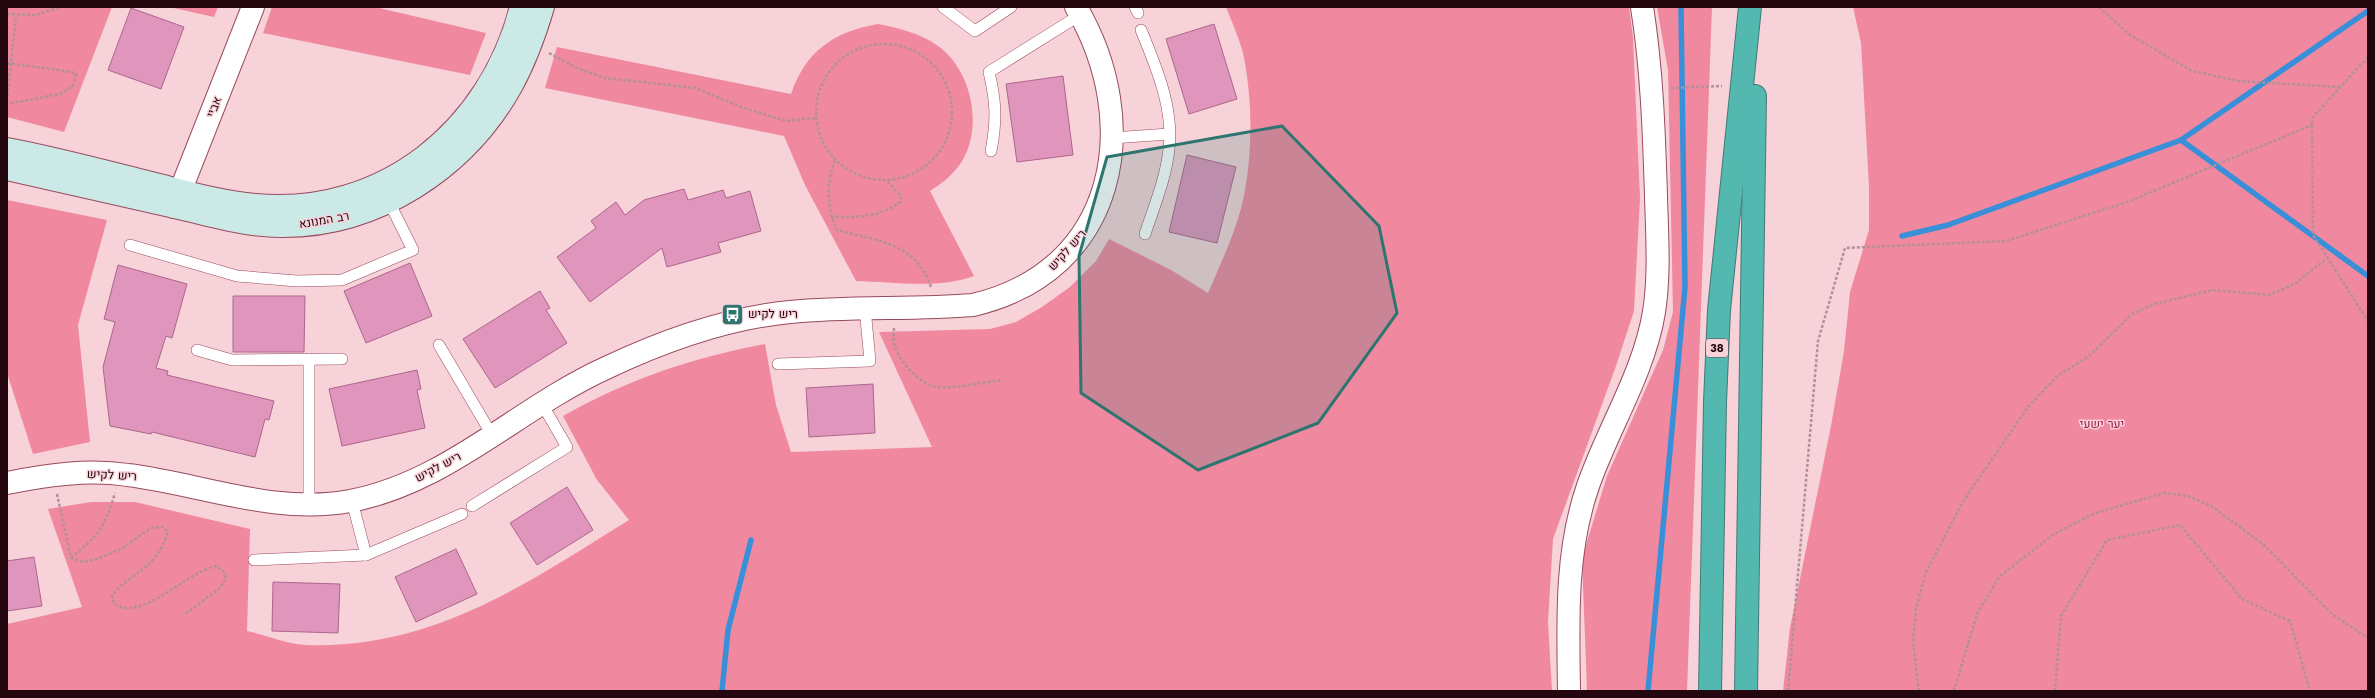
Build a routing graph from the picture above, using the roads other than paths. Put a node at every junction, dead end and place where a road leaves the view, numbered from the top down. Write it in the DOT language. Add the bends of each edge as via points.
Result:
graph roads {
  1 [pos="253,7"];
  2 [pos="543,7"];
  3 [pos="943,7"];
  4 [pos="1011,7"];
  5 [pos="1642,7"];
  6 [pos="1750,7"];
  7 [pos="1756,7"];
  8 [pos="516,8"];
  9 [pos="1078,11"];
  10 [pos="1141,30"];
  11 [pos="1170,134"];
  12 [pos="1112,138"];
  13 [pos="7,149"];
  14 [pos="991,151"];
  15 [pos="7,169"];
  16 [pos="177,199"];
  17 [pos="389,202"];
  18 [pos="1145,234"];
  19 [pos="130,245"];
  20 [pos="865,308"];
  21 [pos="439,345"];
  22 [pos="198,350"];
  23 [pos="309,359"];
  24 [pos="342,359"];
  25 [pos="778,364"];
  26 [pos="542,404"];
  27 [pos="492,435"];
  28 [pos="7,484"];
  29 [pos="352,501"];
  30 [pos="309,503"];
  31 [pos="472,506"];
  32 [pos="462,514"];
  33 [pos="366,555"];
  34 [pos="254,560"];
  35 [pos="1569,691"];
  36 [pos="1710,691"];
  37 [pos="1746,691"];
  1 -- 16 [label="street, אביי"];
  2 -- 17 [label="street, רב המנונא" via="531,44 512,86 479,132 439,171"];
  3 -- 4 [label="lane" via="975,31"];
  5 -- 35 [label="street" via="1652,88 1658,264 1654,312 1644,348 1588,486 1576,530 1568,606"];
  6 -- 36 [label="highway, 38" via="1719,310"];
  7 -- 37 [label="highway"];
  8 -- 16 [label="street, רב המנונא" via="505,54 469,114 426,157 404,173 375,187 342,198 285,206"];
  9 -- 12 [label="street, ריש לקיש" via="1097,52 1106,82 1111,108"];
  9 -- 14 [label="lane" via="989,72 996,99 997,121"];
  10 -- 11 [label="lane" via="1162,86"];
  11 -- 12 [label="lane"];
  11 -- 18 [label="lane" via="1165,171"];
  12 -- 20 [label="street, ריש לקיש" via="1110,169 1088,226 1056,266 1037,280 999,299 973,305"];
  13 -- 16 [label="street, רב המנונא"];
  15 -- 16 [label="street, רב המנונא"];
  16 -- 17 [label="street, רב המנונא" via="248,223 281,226 333,221"];
  17 -- 19 [label="lane" via="413,250 342,280 256,279 237,276"];
  20 -- 25 [label="lane" via="870,361"];
  20 -- 26 [label="street, ריש לקיש" via="790,312 751,317 721,325 627,358"];
  21 -- 27 [label="lane"];
  22 -- 23 [label="lane" via="232,360"];
  23 -- 24 [label="lane"];
  23 -- 30 [label="lane"];
  26 -- 27 [label="street, ריש לקיש"];
  26 -- 31 [label="lane" via="567,447"];
  27 -- 29 [label="street, ריש לקיש" via="425,476 389,491"];
  28 -- 30 [label="street, ריש לקיש" via="53,475 121,474 244,498"];
  29 -- 30 [label="street, ריש לקיש" via="333,504"];
  29 -- 33 [label="lane"];
  32 -- 33 [label="lane"];
  33 -- 34 [label="lane"];
}
